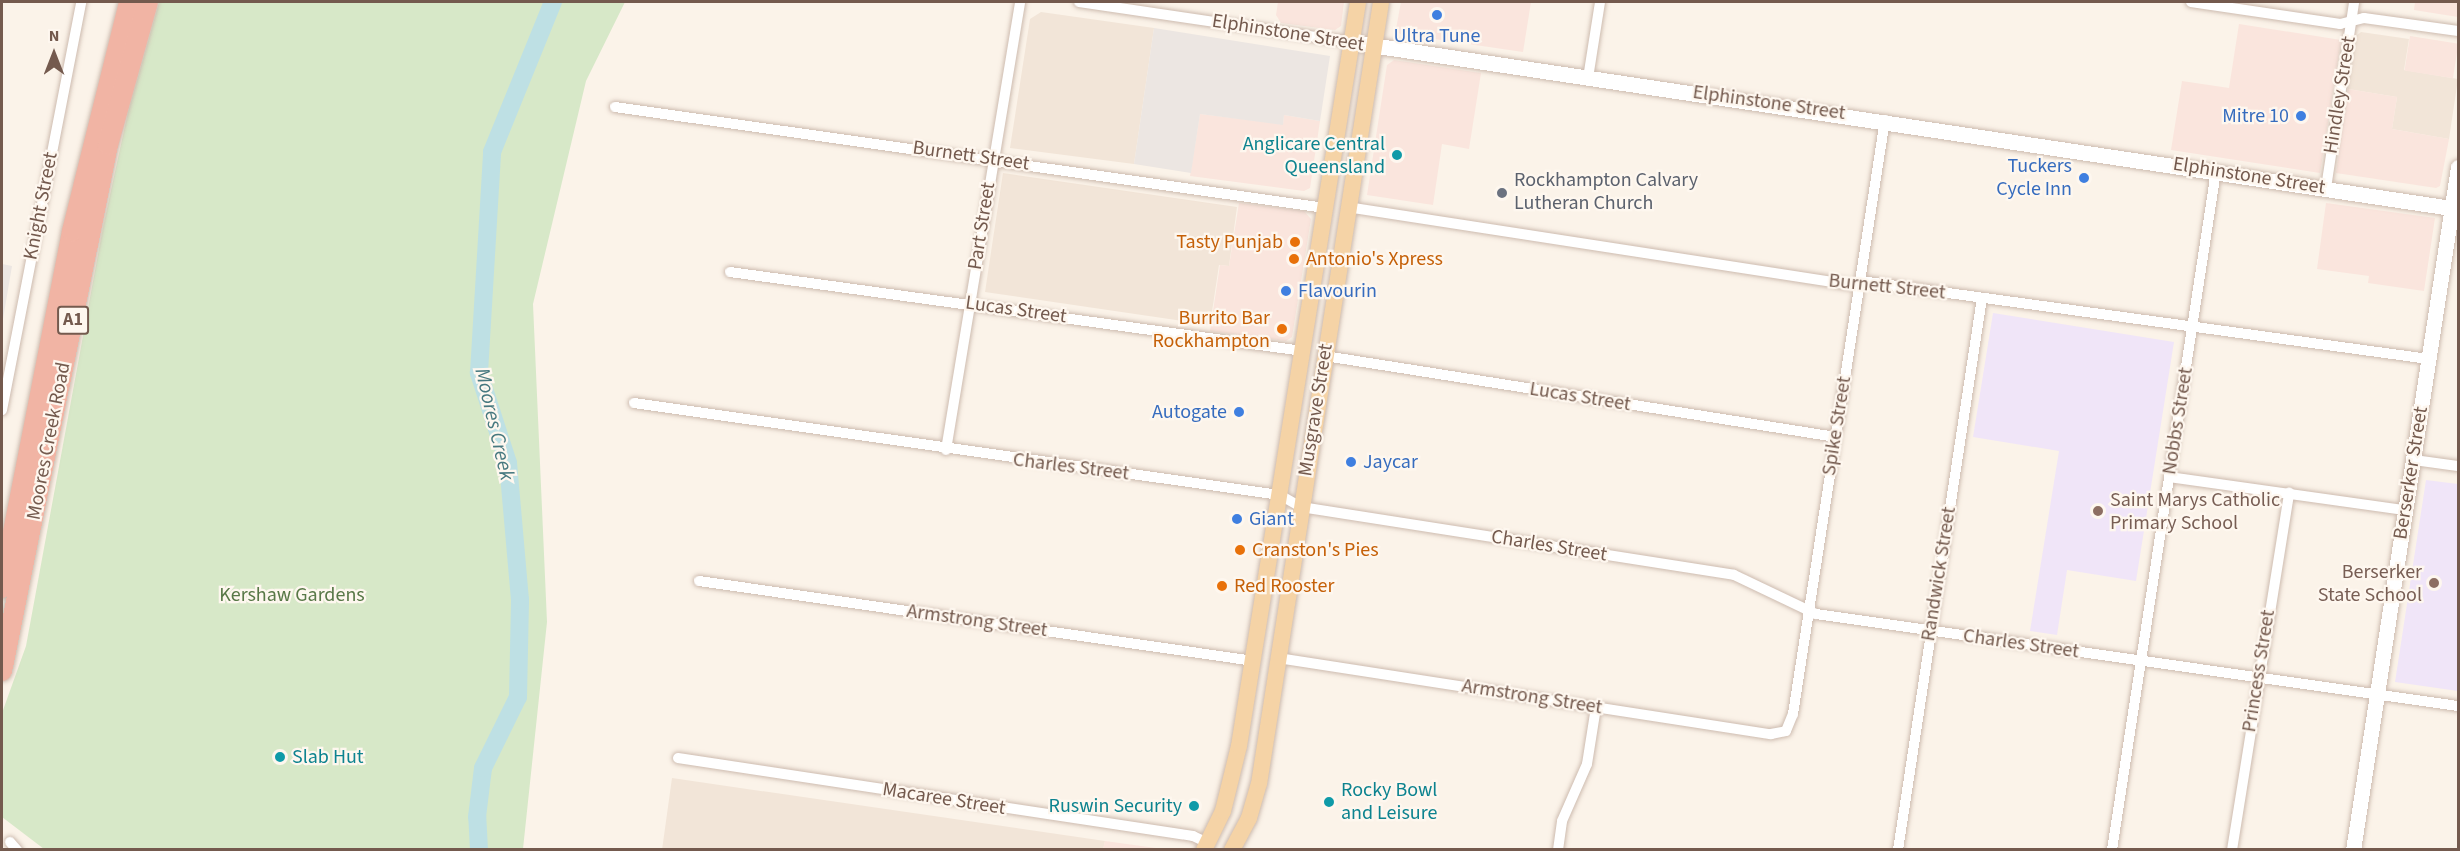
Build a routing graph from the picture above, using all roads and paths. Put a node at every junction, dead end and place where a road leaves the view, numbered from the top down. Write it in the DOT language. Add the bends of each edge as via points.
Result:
graph roads {
  1 [pos="81,2"];
  2 [pos="129,2"];
  3 [pos="148,2"];
  4 [pos="1020,2"];
  5 [pos="1079,2"];
  6 [pos="1358,2"];
  7 [pos="1381,2"];
  8 [pos="1600,2"];
  9 [pos="2191,2"];
  10 [pos="2354,2"];
  11 [pos="2351,22"];
  12 [pos="2458,31"];
  13 [pos="1352,42"];
  14 [pos="1374,45"];
  15 [pos="1588,78"];
  16 [pos="615,107"];
  17 [pos="1885,120"];
  18 [pos="993,159"];
  19 [pos="2458,167"];
  20 [pos="2216,171"];
  21 [pos="2326,188"];
  22 [pos="1347,207"];
  23 [pos="1325,208"];
  24 [pos="2455,208"];
  25 [pos="729,272"];
  26 [pos="1860,284"];
  27 [pos="1982,298"];
  28 [pos="969,303"];
  29 [pos="2193,327"];
  30 [pos="1303,351"];
  31 [pos="1325,356"];
  32 [pos="2429,358"];
  33 [pos="634,403"];
  34 [pos="2,410"];
  35 [pos="1836,437"];
  36 [pos="946,450"];
  37 [pos="2414,460"];
  38 [pos="2458,466"];
  39 [pos="2169,477"];
  40 [pos="2289,493"];
  41 [pos="1280,495"];
  42 [pos="1301,507"];
  43 [pos="2405,510"];
  44 [pos="699,581"];
  45 [pos="2,588"];
  46 [pos="1808,610"];
  47 [pos="1930,630"];
  48 [pos="1278,658"];
  49 [pos="1254,661"];
  50 [pos="2140,661"];
  51 [pos="2,671"];
  52 [pos="2257,677"];
  53 [pos="2377,694"];
  54 [pos="2458,706"];
  55 [pos="1596,707"];
  56 [pos="1785,731"];
  57 [pos="678,758"];
  58 [pos="1206,846"];
  59 [pos="1232,849"];
  60 [pos="1558,849"];
  61 [pos="1898,849"];
  62 [pos="2112,849"];
  63 [pos="2232,849"];
  64 [pos="2353,849"];
  1 -- 34 [label="street, Knight Street"];
  2 -- 45 [label="highway, Moores Creek Road / A1" via="72,231"];
  3 -- 51 [label="highway, Moores Creek Road / A1" via="108,145"];
  4 -- 18 [label="street, Part Street"];
  5 -- 13 [label="street, Elphinstone Street"];
  6 -- 13 [label="main road, Musgrave Street"];
  7 -- 14 [label="main road, Musgrave Street"];
  8 -- 15 [label="street"];
  9 -- 11 [label="street" via="2340,24"];
  10 -- 11 [label="street, Hindley Street"];
  11 -- 12 [label="street" via="2364,18"];
  11 -- 21 [label="street, Hindley Street"];
  13 -- 14 [label="street, Elphinstone Street"];
  13 -- 23 [label="main road, Musgrave Street"];
  14 -- 15 [label="street, Elphinstone Street"];
  14 -- 22 [label="main road, Musgrave Street"];
  15 -- 17 [label="street, Elphinstone Street"];
  16 -- 18 [label="street, Burnett Street"];
  17 -- 20 [label="street, Elphinstone Street"];
  17 -- 26 [label="street, Spike Street"];
  18 -- 23 [label="street, Burnett Street"];
  18 -- 28 [label="street, Part Street"];
  19 -- 24 [label="street, Berserker Street"];
  20 -- 21 [label="street, Elphinstone Street"];
  20 -- 29 [label="street, Nobbs Street"];
  21 -- 24 [label="street, Elphinstone Street"];
  22 -- 26 [label="street, Burnett Street"];
  22 -- 31 [label="main road, Musgrave Street"];
  23 -- 30 [label="main road, Musgrave Street"];
  24 -- 32 [label="street, Berserker Street"];
  25 -- 28 [label="street, Lucas Street"];
  26 -- 27 [label="street, Burnett Street"];
  26 -- 35 [label="street, Spike Street"];
  27 -- 29 [label="street, Burnett Street"];
  27 -- 47 [label="street, Randwick Street"];
  28 -- 30 [label="street, Lucas Street"];
  28 -- 36 [label="street, Part Street"];
  29 -- 32 [label="street, Burnett Street"];
  29 -- 39 [label="street, Nobbs Street"];
  30 -- 41 [label="main road, Musgrave Street"];
  31 -- 35 [label="street, Lucas Street"];
  31 -- 42 [label="main road, Musgrave Street"];
  32 -- 37 [label="street, Berserker Street"];
  33 -- 36 [label="street, Charles Street"];
  35 -- 46 [label="street, Spike Street"];
  36 -- 41 [label="street, Charles Street"];
  37 -- 38 [label="street"];
  37 -- 43 [label="street, Berserker Street"];
  39 -- 40 [label="street"];
  39 -- 50 [label="street, Nobbs Street"];
  40 -- 43 [label="street"];
  40 -- 52 [label="street, Princess Street"];
  41 -- 42 [label="street, Charles Street"];
  41 -- 49 [label="main road, Musgrave Street"];
  42 -- 46 [label="street, Charles Street" via="1734,575"];
  42 -- 48 [label="main road, Musgrave Street"];
  43 -- 53 [label="street, Berserker Street"];
  44 -- 49 [label="street, Armstrong Street"];
  46 -- 47 [label="street, Charles Street"];
  46 -- 56 [label="street, Spike Street" via="1793,714"];
  47 -- 50 [label="street, Charles Street"];
  47 -- 61 [label="street, Randwick Street"];
  48 -- 55 [label="street, Armstrong Street"];
  48 -- 59 [label="main road, Musgrave Street" via="1259,784 1249,818"];
  49 -- 58 [label="main road, Musgrave Street" via="1223,811"];
  50 -- 52 [label="street, Charles Street"];
  50 -- 62 [label="street, Nobbs Street"];
  52 -- 53 [label="street, Charles Street"];
  52 -- 63 [label="street, Princess Street"];
  53 -- 54 [label="street, Charles Street"];
  53 -- 64 [label="street, Berserker Street"];
  55 -- 56 [label="street, Armstrong Street" via="1771,735"];
  55 -- 60 [label="street" via="1587,764 1562,821"];
  57 -- 58 [label="street, Macaree Street" via="1193,836"];
}
